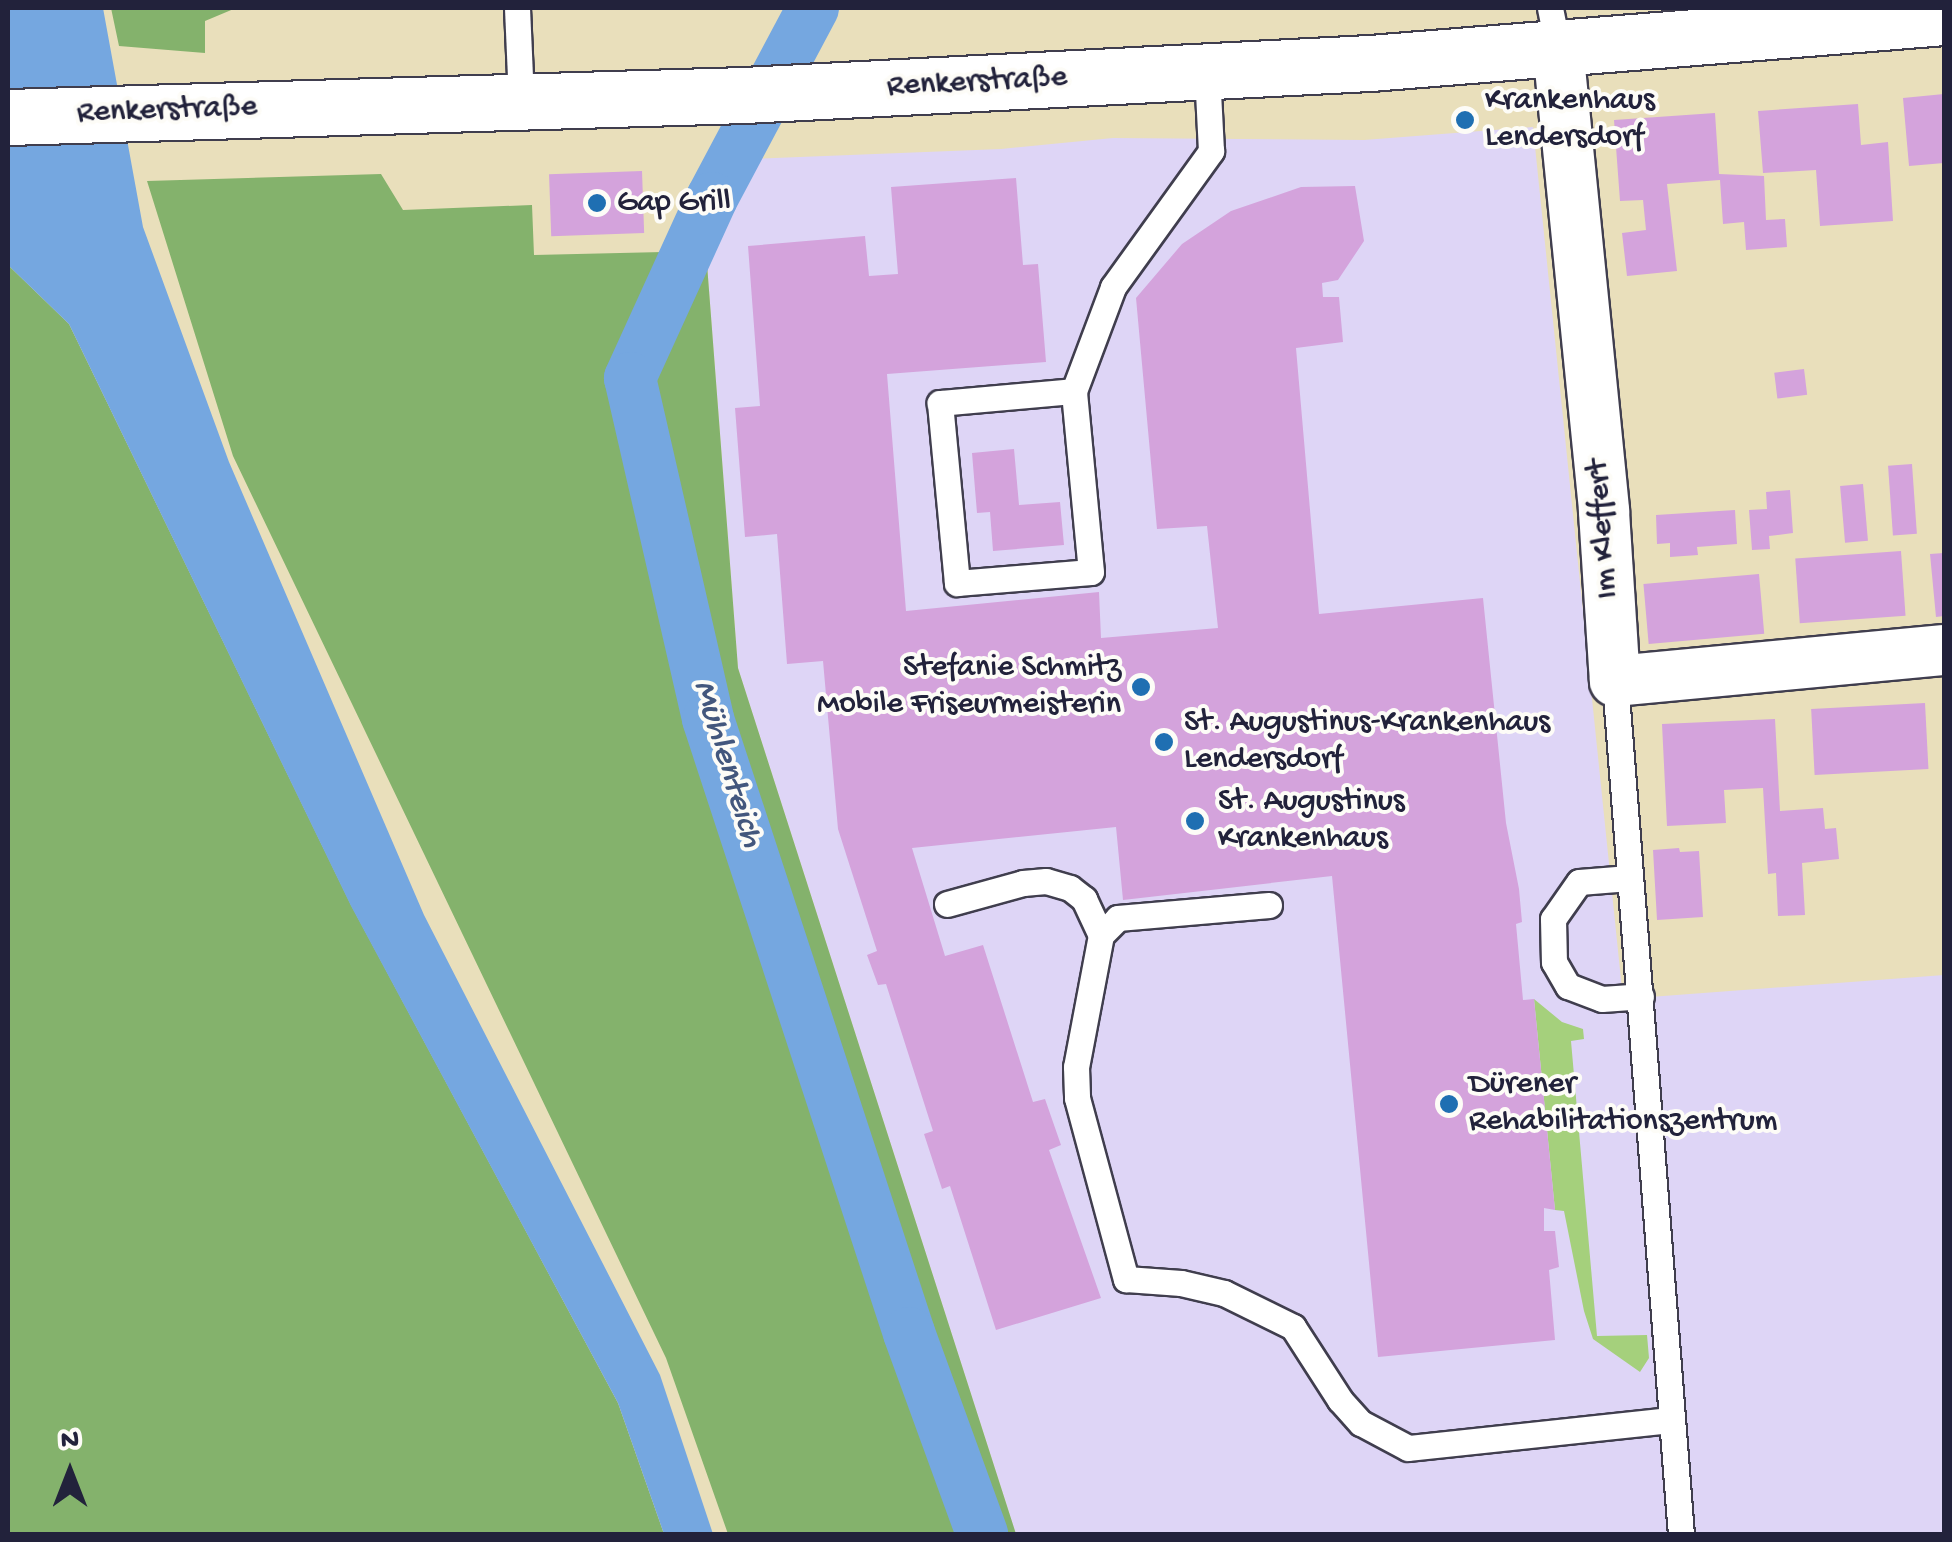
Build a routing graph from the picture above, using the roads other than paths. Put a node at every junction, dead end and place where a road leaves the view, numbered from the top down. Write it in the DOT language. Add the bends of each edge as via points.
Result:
graph roads {
  1 [pos="517,8"];
  2 [pos="1944,18"];
  3 [pos="1554,28"];
  4 [pos="1207,71"];
  5 [pos="521,101"];
  6 [pos="8,116"];
  7 [pos="1074,391"];
  8 [pos="1944,650"];
  9 [pos="1615,681"];
  10 [pos="1629,878"];
  11 [pos="947,904"];
  12 [pos="1269,905"];
  13 [pos="1101,935"];
  14 [pos="1641,996"];
  15 [pos="1671,1428"];
  16 [pos="1681,1534"];
  1 -- 5 [label="lane"];
  2 -- 3 [label="street, Renkerstraße"];
  3 -- 4 [label="street, Renkerstraße"];
  3 -- 9 [label="street, Im Kleffert"];
  4 -- 5 [label="street, Renkerstraße"];
  4 -- 7 [label="lane" via="1211,151 1113,287"];
  5 -- 6 [label="street, Renkerstraße"];
  7 -- 7 [label="lane" via="940,403 957,584 1091,572"];
  8 -- 9 [label="street"];
  9 -- 10 [label="lane"];
  10 -- 14 [label="lane"];
  10 -- 14 [label="lane" via="1579,882 1570,892 1553,919 1554,962 1568,986 1602,999"];
  11 -- 13 [label="lane" via="1046,881 1084,899"];
  12 -- 13 [label="lane" via="1118,918"];
  13 -- 15 [label="lane" via="1076,1066 1078,1098 1126,1278 1224,1292 1293,1327 1361,1423 1408,1448"];
  14 -- 15 [label="lane"];
  15 -- 16 [label="lane"];
}
